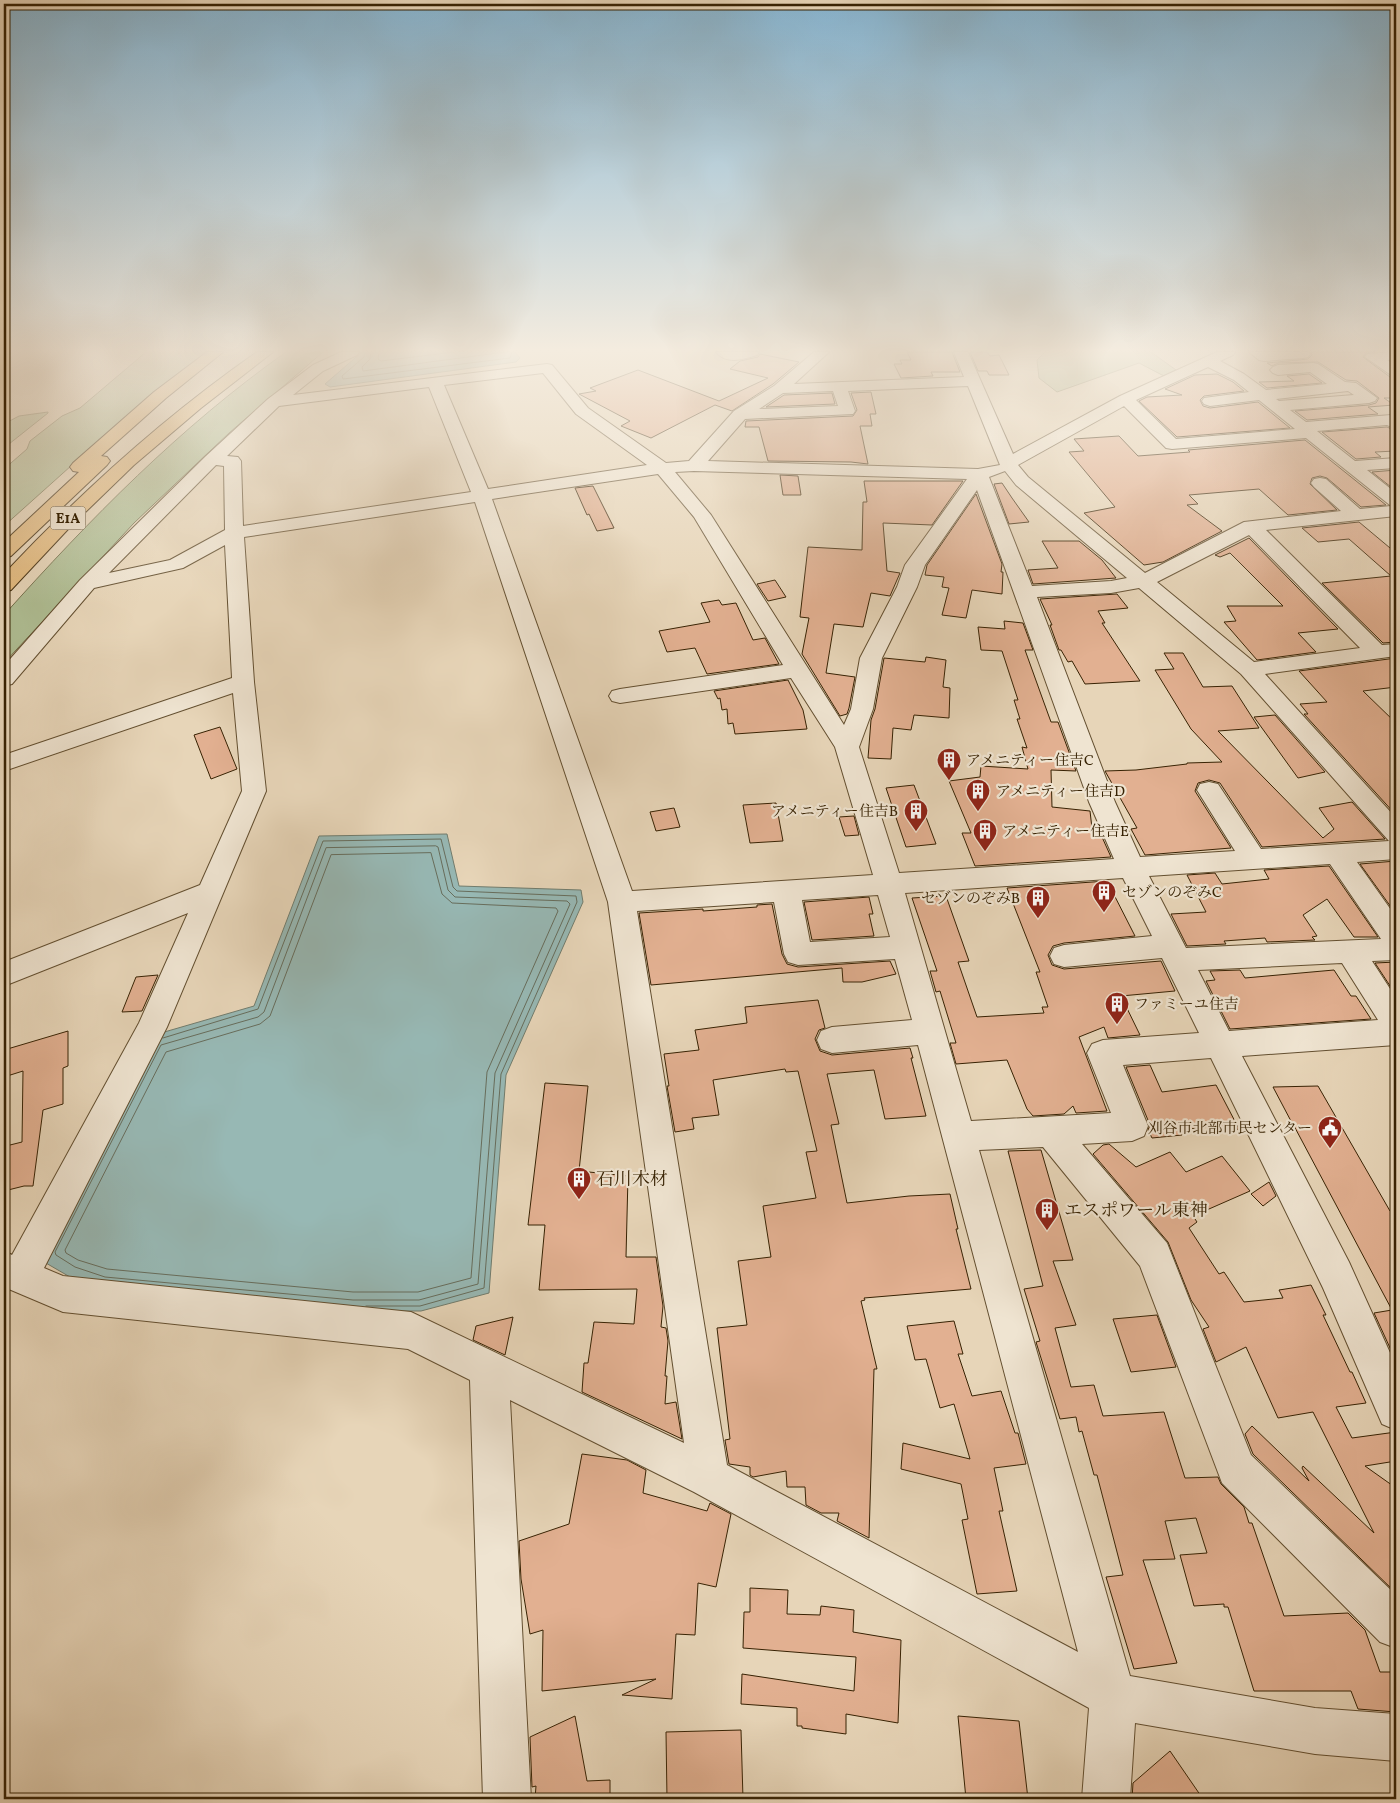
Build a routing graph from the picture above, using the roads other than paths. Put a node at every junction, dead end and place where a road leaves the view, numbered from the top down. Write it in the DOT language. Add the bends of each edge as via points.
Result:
graph roads {
  1 [pos="114,436"];
  2 [pos="131,436"];
  3 [pos="158,436"];
  4 [pos="238,436"];
  5 [pos="458,436"];
  6 [pos="617,436"];
  7 [pos="720,436"];
  8 [pos="997,436"];
  9 [pos="1059,436"];
  10 [pos="1164,436"];
  11 [pos="1271,436"];
  12 [pos="1315,436"];
  13 [pos="212,460"];
  14 [pos="1009,464"];
  15 [pos="694,466"];
  16 [pos="1351,466"];
  17 [pos="1393,466"];
  18 [pos="662,468"];
  19 [pos="979,474"];
  20 [pos="1320,483"];
  21 [pos="482,494"];
  22 [pos="1396,502"];
  23 [pos="1396,511"];
  24 [pos="1356,515"];
  25 [pos="1250,526"];
  26 [pos="234,533"];
  27 [pos="4,539"];
  28 [pos="4,552"];
  29 [pos="1144,581"];
  30 [pos="88,584"];
  31 [pos="4,586"];
  32 [pos="1025,592"];
  33 [pos="1386,651"];
  34 [pos="1249,669"];
  35 [pos="797,670"];
  36 [pos="4,679"];
  37 [pos="244,682"];
  38 [pos="620,696"];
  39 [pos="847,748"];
  40 [pos="4,763"];
  41 [pos="1209,790"];
  42 [pos="1396,834"];
  43 [pos="1396,850"];
  44 [pos="1336,853"];
  45 [pos="1253,859"];
  46 [pos="1131,867"];
  47 [pos="889,884"];
  48 [pos="786,890"];
  49 [pos="211,892"];
  50 [pos="622,902"];
  51 [pos="1396,938"];
  52 [pos="906,947"];
  53 [pos="1396,949"];
  54 [pos="1350,952"];
  55 [pos="1173,953"];
  56 [pos="1064,956"];
  57 [pos="4,974"];
  58 [pos="1396,1023"];
  59 [pos="930,1031"];
  60 [pos="1396,1032"];
  61 [pos="832,1040"];
  62 [pos="1218,1044"];
  63 [pos="1051,1132"];
  64 [pos="960,1136"];
  65 [pos="12,1272"];
  66 [pos="489,1369"];
  67 [pos="1396,1410"];
  68 [pos="709,1477"];
  69 [pos="1396,1626"];
  70 [pos="1112,1696"];
  71 [pos="1396,1738"];
  72 [pos="507,1799"];
  73 [pos="1106,1799"];
  1 -- 27 [label="highway"];
  2 -- 28 [label="highway, E1A"];
  3 -- 31 [label="highway, E1A" via="78,508"];
  4 -- 13 [label="street"];
  5 -- 21 [label="street"];
  6 -- 18 [label="street"];
  7 -- 15 [label="street"];
  8 -- 14 [label="street"];
  9 -- 14 [label="street"];
  10 -- 11 [label="street" via="1172,444"];
  12 -- 16 [label="street"];
  13 -- 26 [label="street" via="232,461"];
  13 -- 30 [label="street"];
  14 -- 19 [label="street"];
  14 -- 29 [label="street" via="1022,481"];
  15 -- 18 [label="street"];
  15 -- 19 [label="street"];
  16 -- 17 [label="street"];
  16 -- 22 [label="street"];
  18 -- 21 [label="street"];
  18 -- 35 [label="street" via="702,515"];
  19 -- 32 [label="street"];
  19 -- 39 [label="street" via="915,565 871,658 862,709"];
  20 -- 24 [label="street"];
  21 -- 26 [label="street"];
  21 -- 50 [label="street"];
  23 -- 24 [label="street"];
  24 -- 25 [label="street"];
  25 -- 29 [label="street"];
  25 -- 33 [label="street"];
  26 -- 30 [label="street" via="176,564"];
  26 -- 37 [label="street"];
  29 -- 32 [label="street" via="1111,587"];
  29 -- 34 [label="street"];
  30 -- 36 [label="street"];
  32 -- 46 [label="street" via="1102,802"];
  33 -- 34 [label="street"];
  34 -- 42 [label="street"];
  35 -- 38 [label="street"];
  35 -- 39 [label="street"];
  37 -- 40 [label="street"];
  37 -- 49 [label="street" via="254,791"];
  39 -- 47 [label="street"];
  41 -- 45 [label="street"];
  43 -- 44 [label="street"];
  44 -- 45 [label="street"];
  44 -- 51 [label="street"];
  45 -- 46 [label="street"];
  46 -- 47 [label="street"];
  46 -- 55 [label="street"];
  47 -- 48 [label="street"];
  47 -- 52 [label="street"];
  48 -- 50 [label="street"];
  48 -- 52 [label="street" via="798,954"];
  49 -- 57 [label="street"];
  49 -- 65 [label="street" via="152,1027"];
  50 -- 68 [label="street"];
  52 -- 59 [label="street"];
  53 -- 54 [label="street"];
  54 -- 55 [label="street"];
  54 -- 58 [label="street"];
  55 -- 56 [label="street"];
  55 -- 62 [label="street"];
  59 -- 61 [label="street"];
  59 -- 64 [label="street"];
  60 -- 62 [label="street"];
  62 -- 63 [label="street" via="1103,1053 1132,1126"];
  62 -- 67 [label="street" via="1336,1275"];
  63 -- 64 [label="street"];
  63 -- 69 [label="street" via="1154,1255 1236,1469"];
  64 -- 70 [label="street"];
  65 -- 66 [label="street" via="63,1294 412,1331"];
  66 -- 68 [label="street"];
  66 -- 72 [label="street"];
  68 -- 70 [label="street"];
  70 -- 71 [label="street" via="1315,1731"];
  70 -- 73 [label="street"];
}
